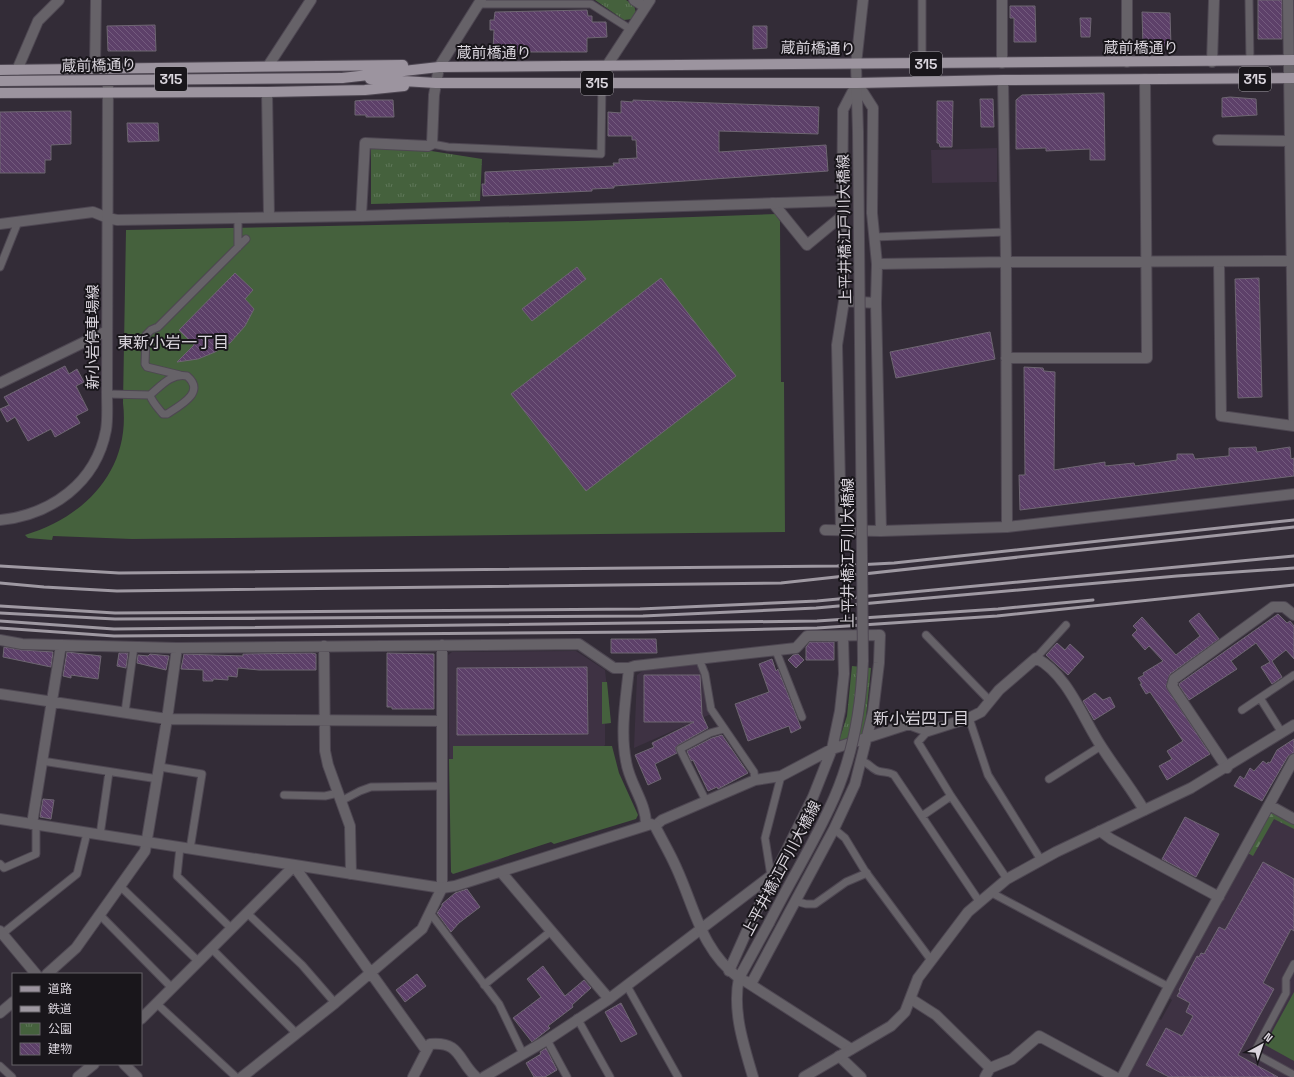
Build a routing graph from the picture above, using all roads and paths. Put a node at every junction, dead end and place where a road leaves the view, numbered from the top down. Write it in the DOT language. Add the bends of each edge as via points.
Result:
graph roads {
  1 [pos="59,0"];
  2 [pos="96,0"];
  3 [pos="311,0"];
  4 [pos="634,0"];
  5 [pos="863,0"];
  6 [pos="922,0"];
  7 [pos="1002,0"];
  8 [pos="1126,0"];
  9 [pos="1214,0"];
  10 [pos="1249,0"];
  11 [pos="1288,0"];
  12 [pos="480,2"];
  13 [pos="647,3"];
  14 [pos="630,29"];
  15 [pos="1291,60"];
  16 [pos="1250,61"];
  17 [pos="1127,62"];
  18 [pos="1212,62"];
  19 [pos="1002,63"];
  20 [pos="856,64"];
  21 [pos="922,64"];
  22 [pos="268,66"];
  23 [pos="606,66"];
  24 [pos="439,67"];
  25 [pos="96,68"];
  26 [pos="108,68"];
  27 [pos="144,68"];
  28 [pos="0,70"];
  29 [pos="17,70"];
  30 [pos="342,78"];
  31 [pos="1292,78"];
  32 [pos="1145,79"];
  33 [pos="1003,80"];
  34 [pos="0,81"];
  35 [pos="602,82"];
  36 [pos="436,83"];
  37 [pos="857,83"];
  38 [pos="267,92"];
  39 [pos="0,93"];
  40 [pos="108,94"];
  41 [pos="140,94"];
  42 [pos="1218,140"];
  43 [pos="1290,141"];
  44 [pos="432,144"];
  45 [pos="842,200"];
  46 [pos="773,203"];
  47 [pos="361,216"];
  48 [pos="842,216"];
  49 [pos="269,217"];
  50 [pos="108,218"];
  51 [pos="238,218"];
  52 [pos="18,222"];
  53 [pos="0,224"];
  54 [pos="1006,232"];
  55 [pos="874,237"];
  56 [pos="246,239"];
  57 [pos="238,247"];
  58 [pos="1293,261"];
  59 [pos="1006,262"];
  60 [pos="1146,262"];
  61 [pos="1219,262"];
  62 [pos="877,264"];
  63 [pos="0,268"];
  64 [pos="844,301"];
  65 [pos="876,303"];
  66 [pos="107,331"];
  67 [pos="1006,358"];
  68 [pos="180,374"];
  69 [pos="0,383"];
  70 [pos="107,394"];
  71 [pos="150,394"];
  72 [pos="1294,426"];
  73 [pos="1294,494"];
  74 [pos="0,520"];
  75 [pos="1007,527"];
  76 [pos="825,530"];
  77 [pos="841,530"];
  78 [pos="881,531"];
  79 [pos="1294,615"];
  80 [pos="1066,625"];
  81 [pos="926,635"];
  82 [pos="842,636"];
  83 [pos="0,640"];
  84 [pos="61,645"];
  85 [pos="442,645"];
  86 [pos="324,646"];
  87 [pos="134,647"];
  88 [pos="177,648"];
  89 [pos="776,651"];
  90 [pos="1036,658"];
  91 [pos="698,659"];
  92 [pos="629,668"];
  93 [pos="1294,675"];
  94 [pos="0,694"];
  95 [pos="1260,698"];
  96 [pos="989,700"];
  97 [pos="52,701"];
  98 [pos="1242,710"];
  99 [pos="125,712"];
  100 [pos="802,717"];
  101 [pos="969,718"];
  102 [pos="167,719"];
  103 [pos="325,720"];
  104 [pos="442,721"];
  105 [pos="1294,725"];
  106 [pos="724,729"];
  107 [pos="928,731"];
  108 [pos="1282,733"];
  109 [pos="868,737"];
  110 [pos="1101,746"];
  111 [pos="832,749"];
  112 [pos="1294,759"];
  113 [pos="42,761"];
  114 [pos="861,761"];
  115 [pos="160,768"];
  116 [pos="1227,768"];
  117 [pos="109,772"];
  118 [pos="782,776"];
  119 [pos="158,778"];
  120 [pos="1049,779"];
  121 [pos="755,780"];
  122 [pos="442,786"];
  123 [pos="284,795"];
  124 [pos="951,796"];
  125 [pos="340,797"];
  126 [pos="706,801"];
  127 [pos="1269,805"];
  128 [pos="1144,810"];
  129 [pos="922,816"];
  130 [pos="0,819"];
  131 [pos="1294,819"];
  132 [pos="34,824"];
  133 [pos="650,826"];
  134 [pos="834,829"];
  135 [pos="1100,831"];
  136 [pos="86,833"];
  137 [pos="100,835"];
  138 [pos="148,842"];
  139 [pos="185,848"];
  140 [pos="1041,860"];
  141 [pos="0,864"];
  142 [pos="294,866"];
  143 [pos="501,872"];
  144 [pos="867,873"];
  145 [pos="351,874"];
  146 [pos="774,874"];
  147 [pos="1007,879"];
  148 [pos="120,886"];
  149 [pos="442,888"];
  150 [pos="990,892"];
  151 [pos="1219,898"];
  152 [pos="795,901"];
  153 [pos="979,901"];
  154 [pos="247,913"];
  155 [pos="431,914"];
  156 [pos="100,915"];
  157 [pos="232,929"];
  158 [pos="552,930"];
  159 [pos="701,930"];
  160 [pos="1,933"];
  161 [pos="212,949"];
  162 [pos="931,960"];
  163 [pos="199,962"];
  164 [pos="1294,964"];
  165 [pos="729,971"];
  166 [pos="370,972"];
  167 [pos="35,973"];
  168 [pos="48,973"];
  169 [pos="739,978"];
  170 [pos="484,984"];
  171 [pos="751,984"];
  172 [pos="627,986"];
  173 [pos="1169,987"];
  174 [pos="172,988"];
  175 [pos="609,999"];
  176 [pos="911,999"];
  177 [pos="12,1003"];
  178 [pos="156,1003"];
  179 [pos="335,1003"];
  180 [pos="0,1013"];
  181 [pos="142,1018"];
  182 [pos="577,1018"];
  183 [pos="297,1034"];
  184 [pos="547,1040"];
  185 [pos="851,1049"];
  186 [pos="426,1050"];
  187 [pos="524,1054"];
  188 [pos="839,1056"];
  189 [pos="93,1065"];
  190 [pos="125,1065"];
  191 [pos="0,1066"];
  192 [pos="990,1068"];
  193 [pos="1294,1075"];
  194 [pos="12,1077"];
  195 [pos="78,1077"];
  196 [pos="137,1077"];
  197 [pos="236,1077"];
  198 [pos="242,1077"];
  199 [pos="413,1077"];
  200 [pos="476,1077"];
  201 [pos="484,1077"];
  202 [pos="567,1077"];
  203 [pos="610,1077"];
  204 [pos="678,1077"];
  205 [pos="752,1077"];
  206 [pos="804,1077"];
  207 [pos="861,1077"];
  208 [pos="985,1077"];
  209 [pos="1115,1077"];
  210 [pos="1122,1077"];
  1 -- 29 [label="street" via="36,25"];
  2 -- 25 [label="street"];
  3 -- 22 [label="street"];
  4 -- 13 [label="street"];
  5 -- 20 [label="street, 上平井橋江戸川大橋線"];
  6 -- 21 [label="lane"];
  7 -- 19 [label="street"];
  8 -- 17 [label="street"];
  9 -- 18 [label="street"];
  10 -- 16 [label="lane"];
  11 -- 15 [label="street"];
  12 -- 14 [label="lane" via="591,4"];
  12 -- 24 [label="street"];
  13 -- 14 [label="street"];
  14 -- 23 [label="street"];
  15 -- 16 [label="main road, 蔵前橋通り / 315"];
  15 -- 31 [label="street"];
  16 -- 18 [label="main road, 蔵前橋通り / 315"];
  17 -- 18 [label="main road, 蔵前橋通り / 315"];
  17 -- 19 [label="main road, 蔵前橋通り / 315"];
  19 -- 21 [label="main road, 蔵前橋通り / 315"];
  20 -- 21 [label="main road, 蔵前橋通り / 315"];
  20 -- 23 [label="main road, 蔵前橋通り / 315"];
  20 -- 37 [label="street, 上平井橋江戸川大橋線"];
  22 -- 24 [label="main road"];
  22 -- 27 [label="main road"];
  23 -- 24 [label="main road, 蔵前橋通り / 315"];
  24 -- 30 [label="main road, 蔵前橋通り / 315"];
  24 -- 36 [label="street"];
  25 -- 26 [label="main road"];
  25 -- 29 [label="main road"];
  26 -- 27 [label="main road"];
  26 -- 40 [label="street, 新小岩停車場線"];
  27 -- 41 [label="main road" via="137,72 134,80 135,88"];
  28 -- 29 [label="main road"];
  30 -- 34 [label="main road, 蔵前橋通り / 315, bridge"];
  30 -- 36 [label="main road, 蔵前橋通り / 315"];
  31 -- 32 [label="main road, 蔵前橋通り / 315"];
  31 -- 43 [label="street"];
  32 -- 33 [label="main road, 蔵前橋通り / 315"];
  32 -- 60 [label="street"];
  33 -- 37 [label="main road, 蔵前橋通り / 315"];
  33 -- 54 [label="street"];
  35 -- 36 [label="main road, 蔵前橋通り / 315"];
  35 -- 37 [label="main road, 蔵前橋通り / 315"];
  35 -- 44 [label="lane" via="601,154 448,147"];
  36 -- 38 [label="main road" via="365,90"];
  36 -- 44 [label="street"];
  37 -- 45 [label="street" via="843,110"];
  37 -- 55 [label="street" via="873,108"];
  37 -- 169 [label="street, 上平井橋江戸川大橋線, bridge" via="863,661 860,702 848,758 834,797"];
  38 -- 41 [label="main road"];
  38 -- 49 [label="street"];
  39 -- 40 [label="main road"];
  40 -- 41 [label="main road"];
  40 -- 50 [label="street, 新小岩停車場線"];
  42 -- 43 [label="street"];
  43 -- 58 [label="street"];
  44 -- 47 [label="street" via="428,146 365,143"];
  45 -- 46 [label="street"];
  45 -- 48 [label="street"];
  46 -- 47 [label="street"];
  46 -- 48 [label="street" via="807,245"];
  47 -- 49 [label="street"];
  48 -- 64 [label="street"];
  49 -- 51 [label="street"];
  50 -- 51 [label="street"];
  50 -- 52 [label="street" via="94,212"];
  50 -- 66 [label="street, 新小岩停車場線"];
  51 -- 57 [label="lane"];
  52 -- 53 [label="street"];
  52 -- 63 [label="lane"];
  54 -- 55 [label="lane"];
  54 -- 59 [label="street"];
  55 -- 62 [label="street"];
  56 -- 57 [label="lane"];
  57 -- 68 [label="lane" via="158,327 146,335 147,368"];
  58 -- 61 [label="street"];
  58 -- 72 [label="street"];
  59 -- 60 [label="street"];
  59 -- 62 [label="street"];
  59 -- 67 [label="street"];
  60 -- 61 [label="street"];
  60 -- 67 [label="street" via="1147,358"];
  61 -- 72 [label="street" via="1221,416"];
  62 -- 65 [label="street"];
  64 -- 65 [label="street"];
  64 -- 77 [label="street" via="837,345"];
  65 -- 78 [label="street"];
  66 -- 69 [label="street"];
  66 -- 70 [label="street, 新小岩停車場線"];
  67 -- 75 [label="street"];
  68 -- 71 [label="lane"];
  68 -- 71 [label="lane" via="191,379 195,390 192,396 172,411 163,414"];
  70 -- 71 [label="lane"];
  70 -- 74 [label="street, 新小岩停車場線" via="106,430 92,467 78,485 66,497 46,508 21,517"];
  73 -- 75 [label="street"];
  75 -- 78 [label="street"];
  76 -- 77 [label="street"];
  77 -- 78 [label="street"];
  79 -- 116 [label="street" via="1284,607 1273,607 1174,679 1172,686"];
  80 -- 90 [label="lane"];
  81 -- 96 [label="lane"];
  82 -- 89 [label="street" via="807,636 796,648"];
  82 -- 109 [label="street" via="880,635 877,685"];
  82 -- 111 [label="street" via="844,674"];
  83 -- 84 [label="street" via="22,644"];
  84 -- 87 [label="street"];
  84 -- 97 [label="street"];
  85 -- 86 [label="street"];
  85 -- 92 [label="street" via="579,644 614,668"];
  85 -- 104 [label="street"];
  86 -- 88 [label="street"];
  86 -- 103 [label="street"];
  87 -- 88 [label="street"];
  87 -- 99 [label="lane"];
  88 -- 102 [label="street"];
  89 -- 91 [label="street"];
  89 -- 100 [label="lane"];
  90 -- 96 [label="street"];
  90 -- 110 [label="street" via="1066,686"];
  91 -- 92 [label="street"];
  91 -- 106 [label="lane" via="705,674 711,709"];
  92 -- 133 [label="street" via="624,714 626,760"];
  93 -- 95 [label="lane"];
  94 -- 97 [label="street"];
  95 -- 98 [label="lane"];
  95 -- 108 [label="lane"];
  96 -- 101 [label="street" via="980,712"];
  97 -- 99 [label="street"];
  97 -- 113 [label="street"];
  99 -- 102 [label="street"];
  101 -- 107 [label="street"];
  101 -- 140 [label="lane" via="988,775"];
  102 -- 103 [label="street"];
  102 -- 115 [label="street"];
  103 -- 104 [label="street"];
  103 -- 125 [label="street" via="325,751"];
  104 -- 122 [label="street"];
  105 -- 108 [label="street"];
  106 -- 121 [label="lane" via="754,772"];
  106 -- 126 [label="lane" via="680,749"];
  107 -- 109 [label="street" via="909,724"];
  107 -- 124 [label="lane" via="918,742"];
  108 -- 116 [label="street"];
  109 -- 111 [label="street"];
  109 -- 114 [label="street"];
  110 -- 120 [label="lane"];
  110 -- 128 [label="street"];
  111 -- 118 [label="street"];
  111 -- 146 [label="street" via="813,797"];
  112 -- 127 [label="street"];
  113 -- 117 [label="lane"];
  113 -- 132 [label="street"];
  114 -- 129 [label="lane" via="877,771 894,774"];
  114 -- 134 [label="street" via="855,784"];
  115 -- 119 [label="street"];
  115 -- 139 [label="lane" via="202,774"];
  116 -- 128 [label="street"];
  117 -- 119 [label="lane"];
  117 -- 137 [label="lane"];
  118 -- 121 [label="street"];
  118 -- 146 [label="lane" via="765,838"];
  119 -- 138 [label="street"];
  121 -- 126 [label="street"];
  122 -- 125 [label="lane" via="371,787"];
  122 -- 149 [label="street"];
  123 -- 125 [label="lane"];
  124 -- 129 [label="lane"];
  124 -- 147 [label="lane"];
  125 -- 145 [label="street" via="350,826"];
  126 -- 133 [label="street"];
  127 -- 131 [label="street"];
  127 -- 151 [label="street"];
  128 -- 135 [label="street"];
  129 -- 153 [label="lane"];
  130 -- 132 [label="street"];
  132 -- 136 [label="street"];
  132 -- 141 [label="lane" via="36,854 4,868"];
  133 -- 143 [label="street"];
  133 -- 159 [label="street" via="677,868"];
  134 -- 144 [label="lane" via="845,838"];
  134 -- 152 [label="street"];
  135 -- 140 [label="street"];
  135 -- 151 [label="street"];
  136 -- 137 [label="street"];
  136 -- 160 [label="lane" via="77,874"];
  137 -- 138 [label="street"];
  138 -- 139 [label="street"];
  138 -- 148 [label="street" via="145,851"];
  139 -- 142 [label="street"];
  139 -- 157 [label="lane" via="177,876"];
  140 -- 147 [label="street"];
  142 -- 145 [label="street"];
  142 -- 154 [label="street"];
  142 -- 166 [label="street"];
  143 -- 149 [label="street"];
  143 -- 158 [label="street"];
  144 -- 152 [label="lane" via="846,882 814,904"];
  144 -- 162 [label="lane"];
  145 -- 149 [label="street"];
  146 -- 159 [label="street"];
  146 -- 165 [label="street"];
  147 -- 150 [label="street"];
  148 -- 156 [label="street"];
  148 -- 163 [label="lane"];
  149 -- 155 [label="street"];
  150 -- 153 [label="street"];
  150 -- 173 [label="lane"];
  151 -- 173 [label="street"];
  152 -- 171 [label="street"];
  153 -- 162 [label="street"];
  154 -- 157 [label="street"];
  154 -- 179 [label="lane" via="302,965"];
  155 -- 166 [label="street" via="422,929"];
  155 -- 170 [label="lane"];
  156 -- 168 [label="street" via="76,948"];
  156 -- 174 [label="lane"];
  157 -- 161 [label="street"];
  158 -- 170 [label="lane"];
  158 -- 175 [label="street"];
  159 -- 165 [label="street" via="716,956"];
  159 -- 172 [label="street"];
  160 -- 167 [label="street"];
  161 -- 163 [label="street"];
  161 -- 183 [label="lane"];
  162 -- 176 [label="street" via="918,978"];
  163 -- 174 [label="street"];
  164 -- 193 [label="lane" via="1286,979 1286,993 1254,1053"];
  165 -- 169 [label="street"];
  166 -- 179 [label="street"];
  166 -- 186 [label="street"];
  169 -- 171 [label="street"];
  169 -- 205 [label="street, 上平井橋江戸川大橋線" via="738,1019"];
  170 -- 187 [label="lane" via="499,1004"];
  171 -- 185 [label="street"];
  172 -- 175 [label="street"];
  172 -- 204 [label="lane"];
  173 -- 210 [label="street"];
  174 -- 178 [label="street"];
  175 -- 182 [label="street"];
  176 -- 185 [label="street" via="905,1012 891,1026"];
  176 -- 192 [label="street" via="936,1015"];
  177 -- 180 [label="street"];
  178 -- 181 [label="street"];
  178 -- 197 [label="lane"];
  179 -- 183 [label="street"];
  182 -- 184 [label="street"];
  182 -- 203 [label="lane"];
  183 -- 198 [label="street"];
  184 -- 187 [label="street"];
  184 -- 202 [label="lane"];
  185 -- 188 [label="street"];
  186 -- 199 [label="street"];
  186 -- 200 [label="street" via="430,1044 451,1046"];
  187 -- 201 [label="street"];
  188 -- 206 [label="street"];
  188 -- 207 [label="street"];
  189 -- 195 [label="street"];
  190 -- 196 [label="street"];
  191 -- 194 [label="lane"];
  192 -- 208 [label="street"];
  192 -- 209 [label="street" via="1012,1059 1039,1036"];
}
